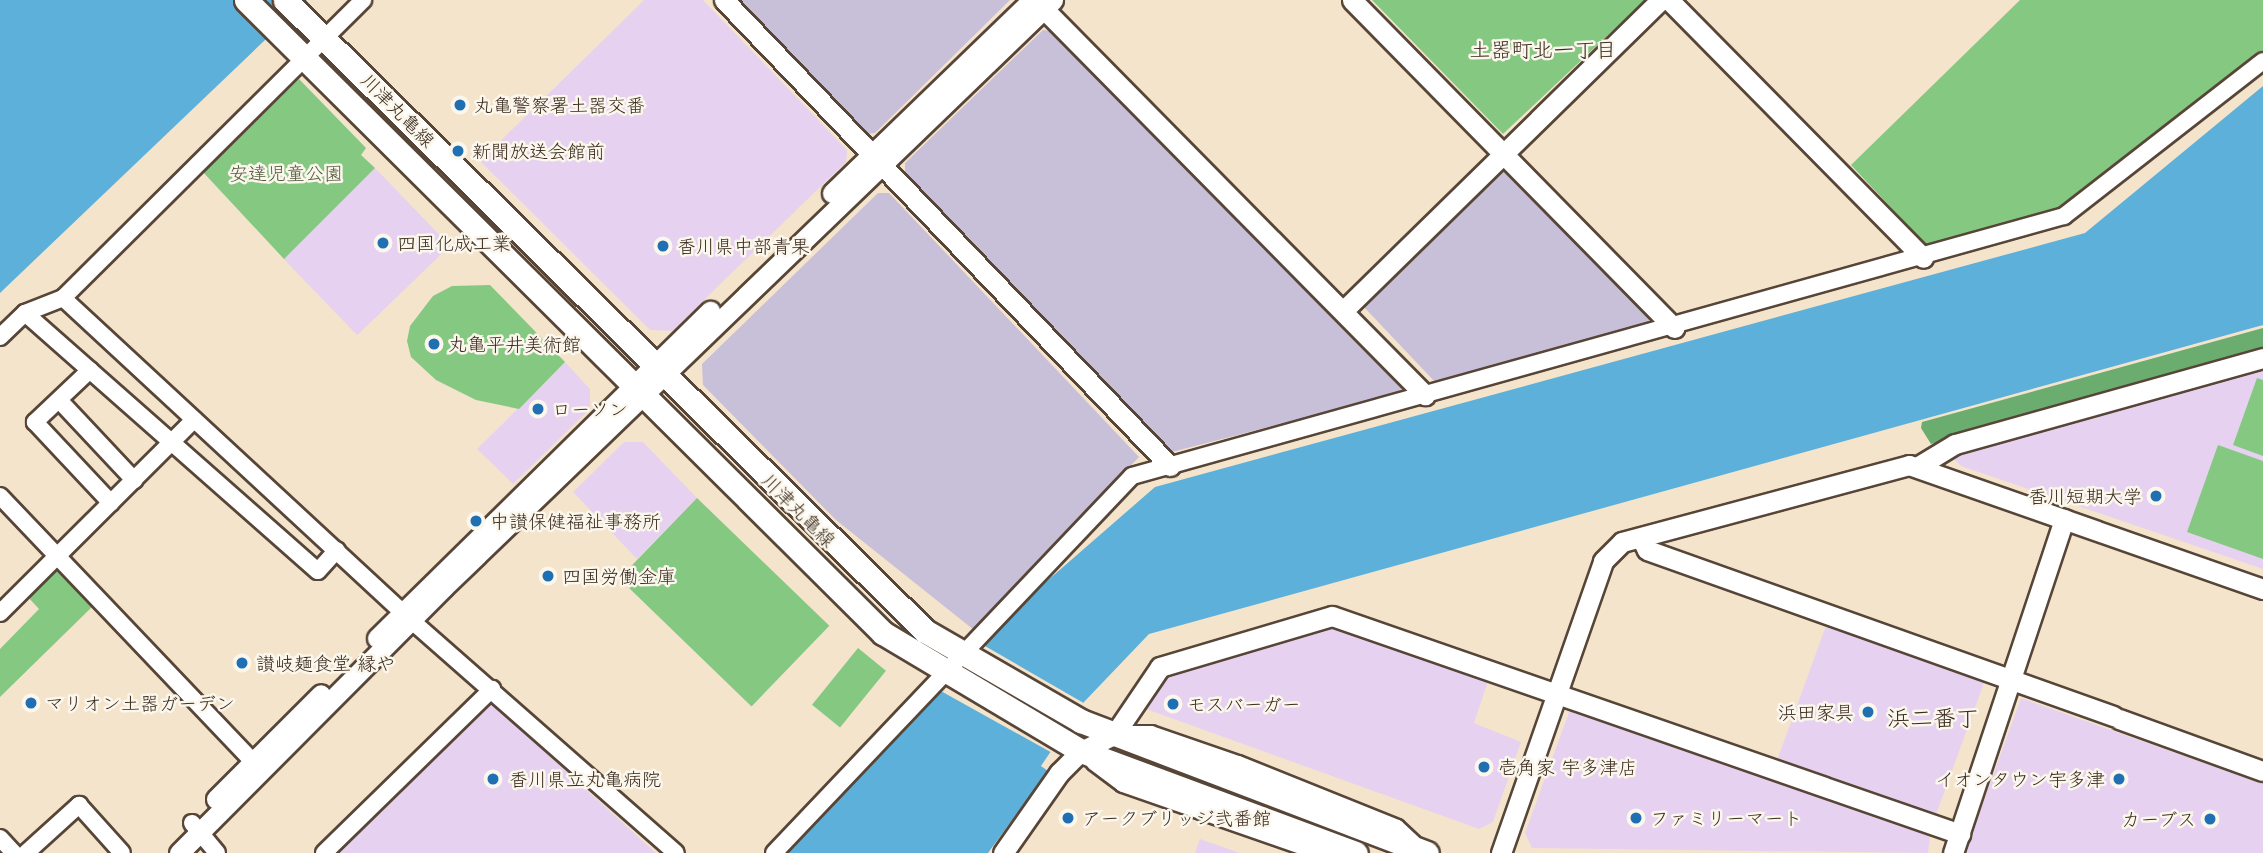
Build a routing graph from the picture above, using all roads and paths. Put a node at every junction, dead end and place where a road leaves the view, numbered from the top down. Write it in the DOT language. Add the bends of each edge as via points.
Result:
graph roads {
  1 [pos="246,0"];
  2 [pos="285,0"];
  3 [pos="363,0"];
  4 [pos="724,0"];
  5 [pos="1352,0"];
  6 [pos="1661,0"];
  7 [pos="1669,0"];
  8 [pos="1041,2"];
  9 [pos="323,37"];
  10 [pos="304,57"];
  11 [pos="2263,61"];
  12 [pos="1501,153"];
  13 [pos="877,159"];
  14 [pos="1923,258"];
  15 [pos="63,298"];
  16 [pos="1343,311"];
  17 [pos="25,313"];
  18 [pos="1674,328"];
  19 [pos="0,337"];
  20 [pos="2263,358"];
  21 [pos="90,370"];
  22 [pos="659,370"];
  23 [pos="637,392"];
  24 [pos="1425,394"];
  25 [pos="59,400"];
  26 [pos="194,420"];
  27 [pos="172,442"];
  28 [pos="244,466"];
  29 [pos="1170,466"];
  30 [pos="1917,467"];
  31 [pos="134,480"];
  32 [pos="223,487"];
  33 [pos="0,496"];
  34 [pos="111,503"];
  35 [pos="2064,519"];
  36 [pos="1641,538"];
  37 [pos="337,550"];
  38 [pos="58,555"];
  39 [pos="2263,589"];
  40 [pos="0,614"];
  41 [pos="407,616"];
  42 [pos="963,654"];
  43 [pos="945,675"];
  44 [pos="2014,681"];
  45 [pos="492,689"];
  46 [pos="1559,694"];
  47 [pos="1114,734"];
  48 [pos="1074,748"];
  49 [pos="257,767"];
  50 [pos="2263,771"];
  51 [pos="196,828"];
  52 [pos="0,838"];
  53 [pos="1957,844"];
  54 [pos="175,851"];
  55 [pos="1425,852"];
  56 [pos="14,853"];
  57 [pos="26,853"];
  58 [pos="122,853"];
  59 [pos="217,853"];
  60 [pos="324,853"];
  61 [pos="676,853"];
  62 [pos="774,853"];
  63 [pos="1003,853"];
  64 [pos="1321,853"];
  65 [pos="1356,853"];
  66 [pos="1501,853"];
  1 -- 10 [label="main road, 川津丸亀線"];
  2 -- 9 [label="main road, 川津丸亀線"];
  3 -- 9 [label="street"];
  4 -- 13 [label="street"];
  5 -- 12 [label="street"];
  6 -- 12 [label="street"];
  7 -- 14 [label="street"];
  8 -- 13 [label="street"];
  8 -- 16 [label="street"];
  9 -- 10 [label="street"];
  9 -- 22 [label="main road, 川津丸亀線"];
  10 -- 15 [label="street"];
  10 -- 23 [label="main road, 川津丸亀線"];
  11 -- 14 [label="street" via="2064,216"];
  12 -- 16 [label="street"];
  12 -- 18 [label="street"];
  13 -- 22 [label="street"];
  13 -- 29 [label="street"];
  14 -- 18 [label="street"];
  15 -- 17 [label="street"];
  15 -- 26 [label="street"];
  16 -- 24 [label="street"];
  17 -- 19 [label="street"];
  17 -- 21 [label="street"];
  18 -- 24 [label="street"];
  20 -- 30 [label="street" via="1955,444"];
  21 -- 25 [label="street"];
  21 -- 27 [label="street"];
  22 -- 23 [label="street"];
  22 -- 42 [label="main road, 川津丸亀線" via="865,575 925,631"];
  23 -- 41 [label="street"];
  23 -- 43 [label="main road, 川津丸亀線" via="831,586"];
  24 -- 29 [label="street"];
  25 -- 31 [label="street"];
  25 -- 34 [label="street" via="36,422"];
  26 -- 27 [label="street"];
  26 -- 28 [label="street"];
  27 -- 31 [label="street"];
  27 -- 32 [label="street"];
  28 -- 32 [label="street"];
  28 -- 37 [label="street"];
  29 -- 42 [label="street" via="1132,476"];
  30 -- 35 [label="street"];
  30 -- 36 [label="street"];
  31 -- 34 [label="street"];
  32 -- 37 [label="street" via="318,571"];
  33 -- 38 [label="street"];
  34 -- 38 [label="street"];
  35 -- 39 [label="street"];
  35 -- 44 [label="street"];
  36 -- 44 [label="street" via="1647,550"];
  36 -- 46 [label="street" via="1622,542 1603,561"];
  37 -- 41 [label="street"];
  38 -- 40 [label="street"];
  38 -- 49 [label="street"];
  41 -- 45 [label="street"];
  41 -- 49 [label="street"];
  42 -- 43 [label="street"];
  42 -- 47 [label="main road, 川津丸亀線" via="1081,721"];
  43 -- 48 [label="main road, 川津丸亀線"];
  43 -- 62 [label="street"];
  44 -- 50 [label="street"];
  44 -- 53 [label="street"];
  45 -- 60 [label="street"];
  45 -- 61 [label="street"];
  46 -- 47 [label="street" via="1332,616 1166,664"];
  46 -- 53 [label="street"];
  46 -- 66 [label="street"];
  47 -- 48 [label="street"];
  47 -- 55 [label="main road, 川津丸亀線"];
  48 -- 63 [label="street"];
  48 -- 64 [label="street" via="1123,784"];
  48 -- 65 [label="main road, 川津丸亀線"];
  49 -- 51 [label="street"];
  51 -- 54 [label="street"];
  51 -- 59 [label="street"];
  52 -- 56 [label="street"];
  57 -- 58 [label="street" via="79,805"];
}
